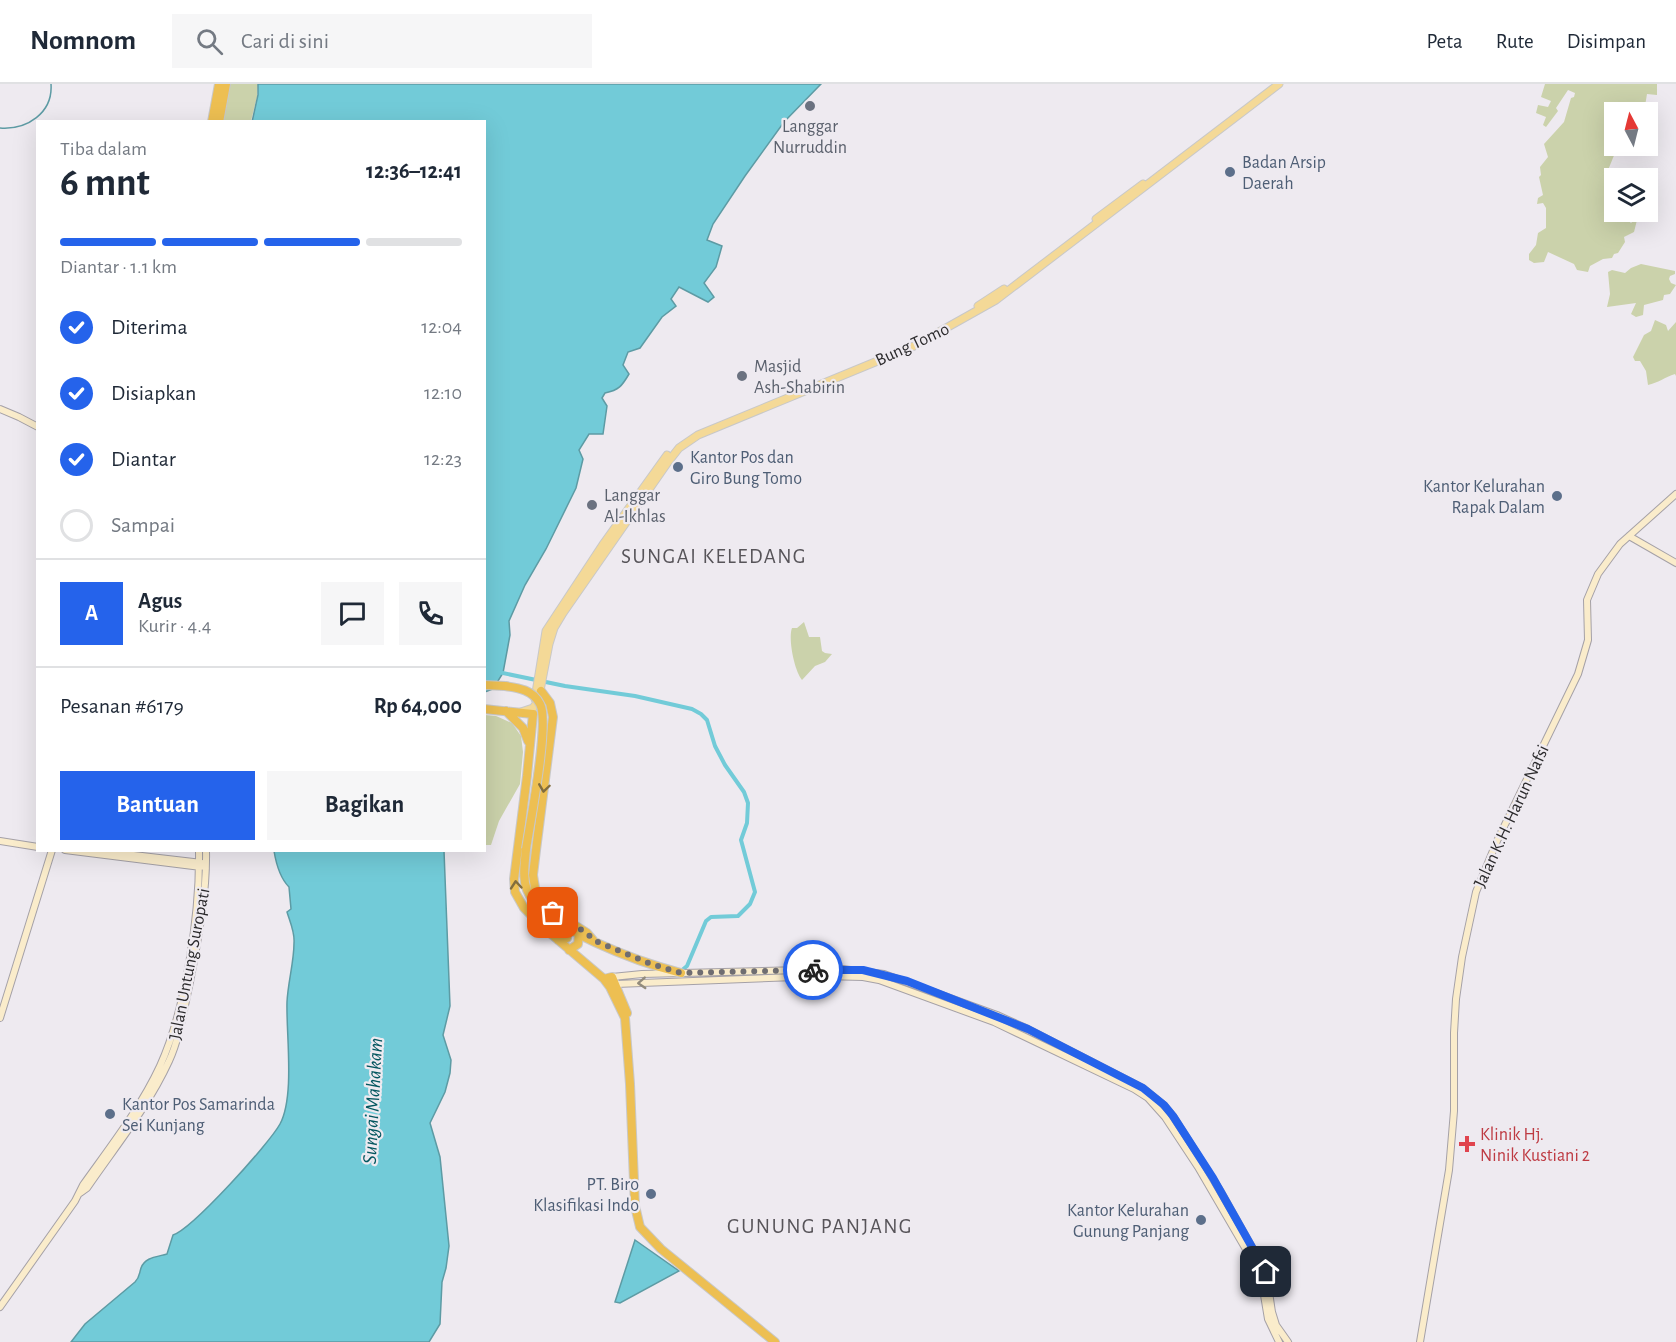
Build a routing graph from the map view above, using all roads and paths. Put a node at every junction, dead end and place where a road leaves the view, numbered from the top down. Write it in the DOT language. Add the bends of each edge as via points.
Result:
graph roads {
  1 [pos="219,84"];
  2 [pos="226,84"];
  3 [pos="1273,84"];
  4 [pos="1280,84"];
  5 [pos="212,120"];
  6 [pos="219,120"];
  7 [pos="1130,197"];
  8 [pos="0,410"];
  9 [pos="36,426"];
  10 [pos="647,487"];
  11 [pos="1676,494"];
  12 [pos="1632,535"];
  13 [pos="1676,563"];
  14 [pos="486,685"];
  15 [pos="541,691"];
  16 [pos="486,709"];
  17 [pos="506,711"];
  18 [pos="533,711"];
  19 [pos="530,745"];
  20 [pos="0,840"];
  21 [pos="36,845"];
  22 [pos="51,852"];
  23 [pos="83,852"];
  24 [pos="112,852"];
  25 [pos="200,852"];
  26 [pos="206,852"];
  27 [pos="203,865"];
  28 [pos="568,928"];
  29 [pos="579,933"];
  30 [pos="558,940"];
  31 [pos="593,940"];
  32 [pos="569,950"];
  33 [pos="681,973"];
  34 [pos="710,977"];
  35 [pos="610,982"];
  36 [pos="0,1018"];
  37 [pos="1201,1166"];
  38 [pos="0,1307"];
  39 [pos="775,1342"];
  40 [pos="781,1342"];
  41 [pos="1279,1342"];
  42 [pos="1288,1342"];
  43 [pos="1421,1342"];
  1 -- 5 [label="highway"];
  2 -- 6 [label="highway"];
  3 -- 7 [label="main road, Bung Tomo"];
  4 -- 7 [label="main road, Bung Tomo"];
  7 -- 10 [label="main road, Bung Tomo" via="1009,286 935,334 701,429 676,445"];
  8 -- 9 [label="main road"];
  10 -- 15 [label="main road, Bung Tomo" via="554,628"];
  10 -- 18 [label="main road, Bung Tomo" via="546,631"];
  11 -- 12 [label="main road, Jalan K.H. Harun Nafsi"];
  12 -- 13 [label="main road"];
  12 -- 43 [label="main road, Jalan K.H. Harun Nafsi" via="1609,558 1587,600 1588,640 1578,674 1476,892 1460,970 1455,1028 1456,1111 1448,1178"];
  14 -- 28 [label="highway, bridge" via="520,688 531,693 541,705 543,733 524,876 526,889 540,910"];
  15 -- 18 [label="main road, Bung Tomo"];
  15 -- 31 [label="highway, one-way" via="550,703 553,717 533,875 535,888 544,906"];
  16 -- 17 [label="highway"];
  17 -- 18 [label="highway"];
  17 -- 19 [label="highway" via="523,728"];
  18 -- 19 [label="highway"];
  30 -- 19 [label="highway, one-way" via="524,908 515,892"];
  20 -- 21 [label="main road"];
  22 -- 36 [label="main road"];
  23 -- 27 [label="main road"];
  24 -- 27 [label="main road"];
  25 -- 27 [label="main road, Jalan Untung Suropati"];
  26 -- 27 [label="main road, Jalan Untung Suropati"];
  27 -- 38 [label="main road, Jalan Untung Suropati" via="179,1007 161,1063 145,1095"];
  28 -- 29 [label="highway"];
  28 -- 30 [label="highway" via="567,938"];
  29 -- 31 [label="highway"];
  29 -- 32 [label="highway" via="578,944"];
  30 -- 32 [label="highway"];
  31 -- 33 [label="highway"];
  32 -- 35 [label="highway"];
  33 -- 34 [label="main road"];
  33 -- 35 [label="main road" via="642,974"];
  34 -- 35 [label="main road, one-way"];
  34 -- 37 [label="main road" via="863,970 907,981 997,1015 1143,1088 1173,1116"];
  35 -- 39 [label="highway" via="627,1028 635,1206 640,1227"];
  35 -- 40 [label="highway" via="630,1025 642,1221 654,1237"];
  37 -- 41 [label="main road" via="1261,1277 1268,1319"];
  37 -- 42 [label="main road" via="1266,1272 1276,1325"];
}
